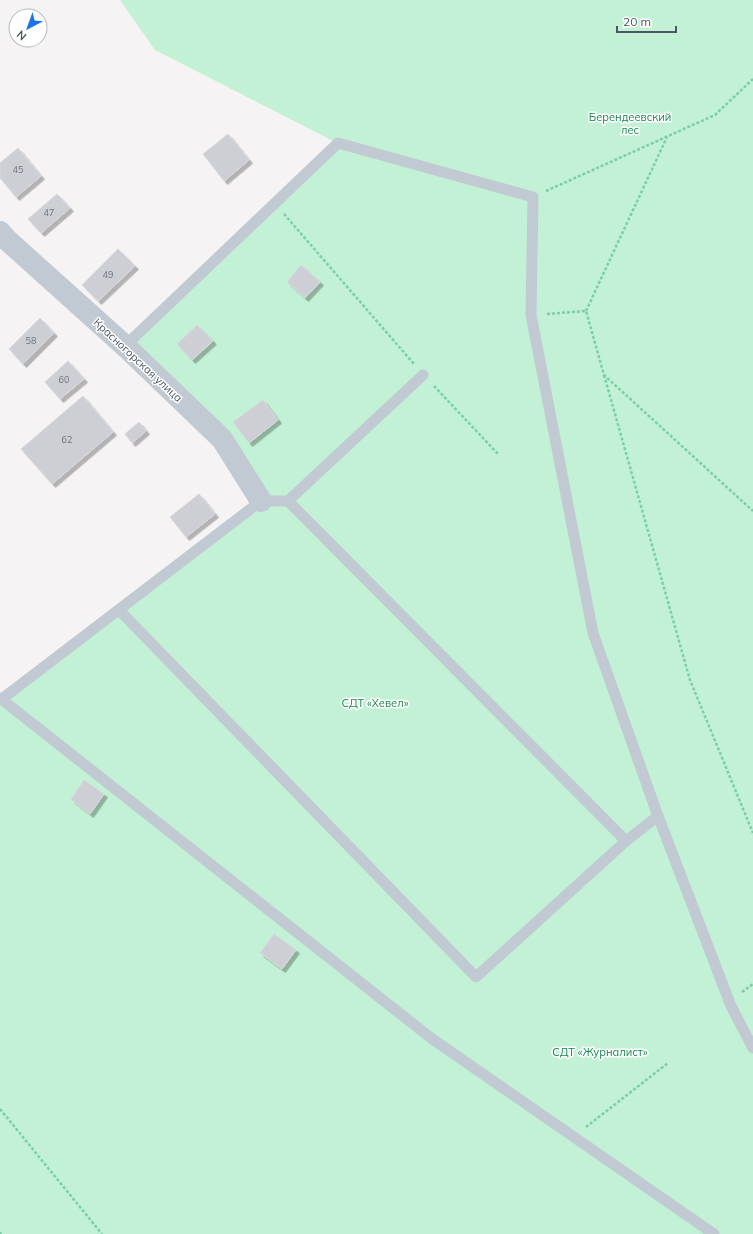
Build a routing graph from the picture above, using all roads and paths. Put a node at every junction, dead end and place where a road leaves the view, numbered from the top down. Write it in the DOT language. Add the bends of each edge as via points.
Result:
graph roads {
  1 [pos="753,79"];
  2 [pos="667,137"];
  3 [pos="533,197"];
  4 [pos="274,202"];
  5 [pos="0,232"];
  6 [pos="586,311"];
  7 [pos="531,315"];
  8 [pos="125,346"];
  9 [pos="423,374"];
  10 [pos="604,375"];
  11 [pos="498,454"];
  12 [pos="261,501"];
  13 [pos="288,501"];
  14 [pos="753,511"];
  15 [pos="120,611"];
  16 [pos="1,699"];
  17 [pos="658,816"];
  18 [pos="753,833"];
  19 [pos="626,841"];
  20 [pos="753,1048"];
  21 [pos="668,1064"];
  22 [pos="0,1109"];
  23 [pos="574,1135"];
  24 [pos="102,1234"];
  25 [pos="713,1234"];
  1 -- 2 [label="path" via="715,115"];
  2 -- 3 [label="path"];
  2 -- 6 [label="path"];
  3 -- 4 [label="lane" via="338,143"];
  3 -- 7 [label="lane"];
  4 -- 8 [label="lane"];
  4 -- 9 [label="path"];
  5 -- 8 [label="street, Красногорская улица"];
  6 -- 7 [label="path"];
  6 -- 10 [label="path"];
  7 -- 17 [label="lane" via="593,633"];
  8 -- 12 [label="street, Красногорская улица" via="222,438"];
  9 -- 11 [label="path"];
  9 -- 13 [label="lane"];
  10 -- 14 [label="path"];
  10 -- 18 [label="path" via="690,680"];
  12 -- 13 [label="lane"];
  12 -- 15 [label="lane"];
  13 -- 19 [label="lane"];
  15 -- 16 [label="lane"];
  15 -- 19 [label="lane" via="476,977"];
  16 -- 23 [label="lane" via="431,1038"];
  17 -- 19 [label="lane"];
  17 -- 20 [label="lane" via="731,1006"];
  21 -- 23 [label="path"];
  22 -- 24 [label="path"];
  23 -- 25 [label="lane"];
}
